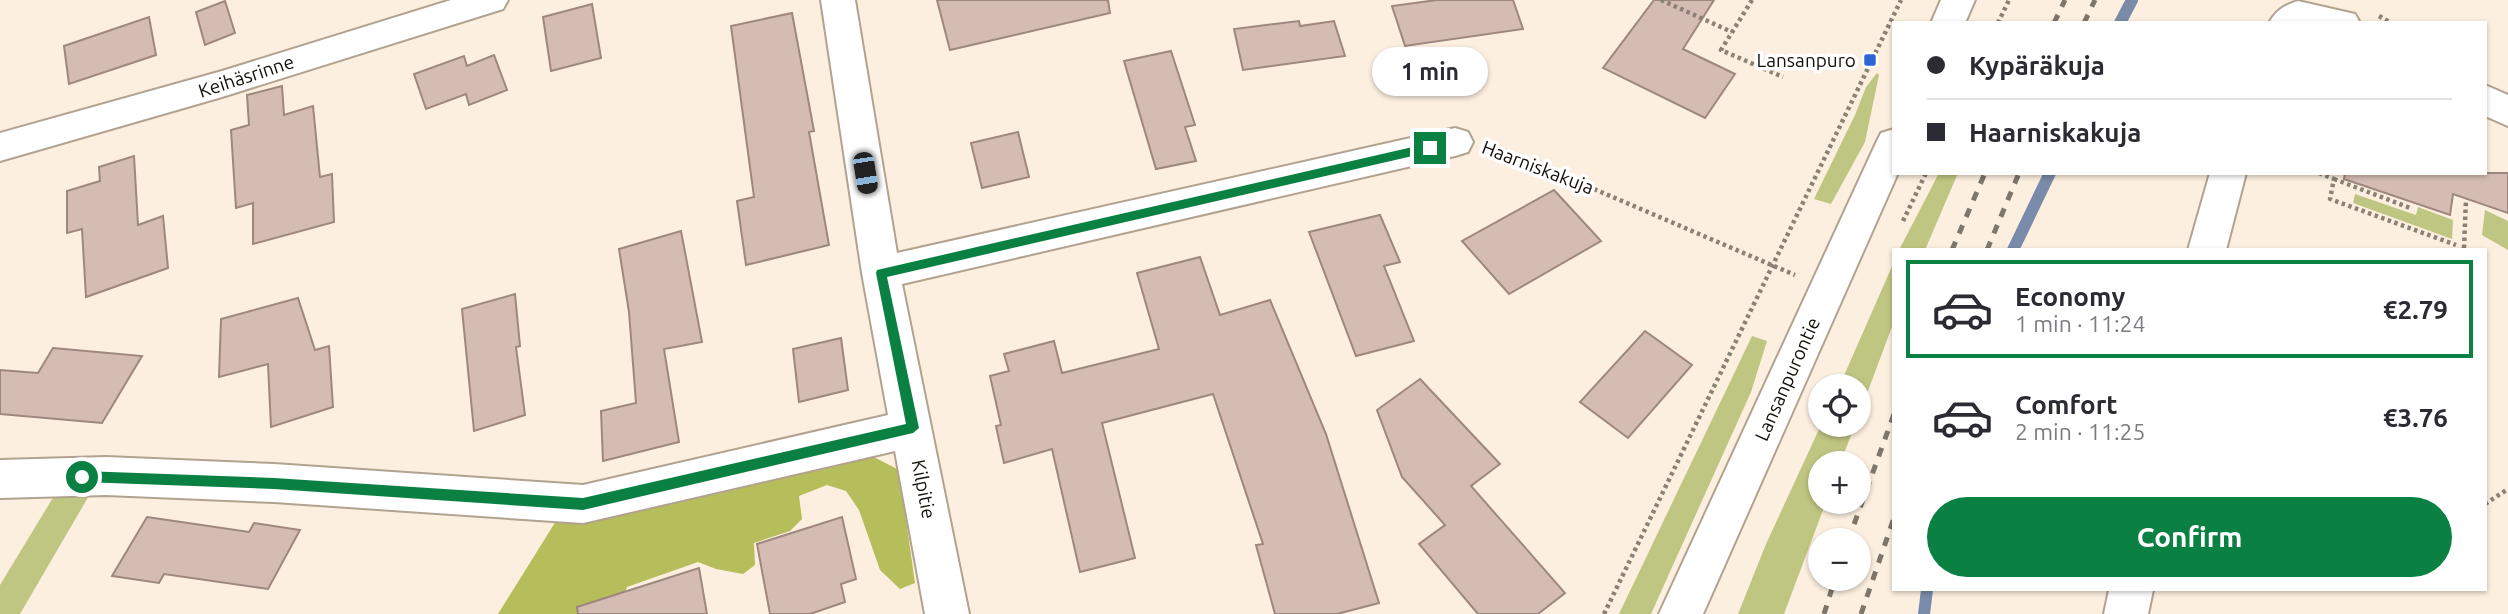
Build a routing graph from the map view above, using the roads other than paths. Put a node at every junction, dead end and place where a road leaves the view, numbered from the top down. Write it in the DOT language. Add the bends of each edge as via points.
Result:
graph roads {
  1 [pos="491,0"];
  2 [pos="1958,0"];
  3 [pos="841,16"];
  4 [pos="1949,21"];
  5 [pos="2288,21"];
  6 [pos="2334,21"];
  7 [pos="2487,100"];
  8 [pos="2508,112"];
  9 [pos="1455,142"];
  10 [pos="0,147"];
  11 [pos="1892,147"];
  12 [pos="2227,175"];
  13 [pos="2208,248"];
  14 [pos="881,273"];
  15 [pos="913,428"];
  16 [pos="0,479"];
  17 [pos="2131,591"];
  18 [pos="947,614"];
  19 [pos="1681,614"];
  20 [pos="2126,614"];
  1 -- 10 [label="street, Keihäsrinne"];
  2 -- 4 [label="street"];
  3 -- 14 [label="street, Kilpitie"];
  5 -- 6 [label="street" via="2298,13"];
  7 -- 8 [label="street"];
  9 -- 14 [label="street, Haarniskakuja"];
  11 -- 19 [label="street, Lansanpurontie"];
  12 -- 13 [label="street"];
  14 -- 15 [label="street, Kilpitie"];
  15 -- 16 [label="street" via="583,504 274,483 119,477"];
  15 -- 18 [label="street, Kilpitie"];
  17 -- 20 [label="street"];
}
